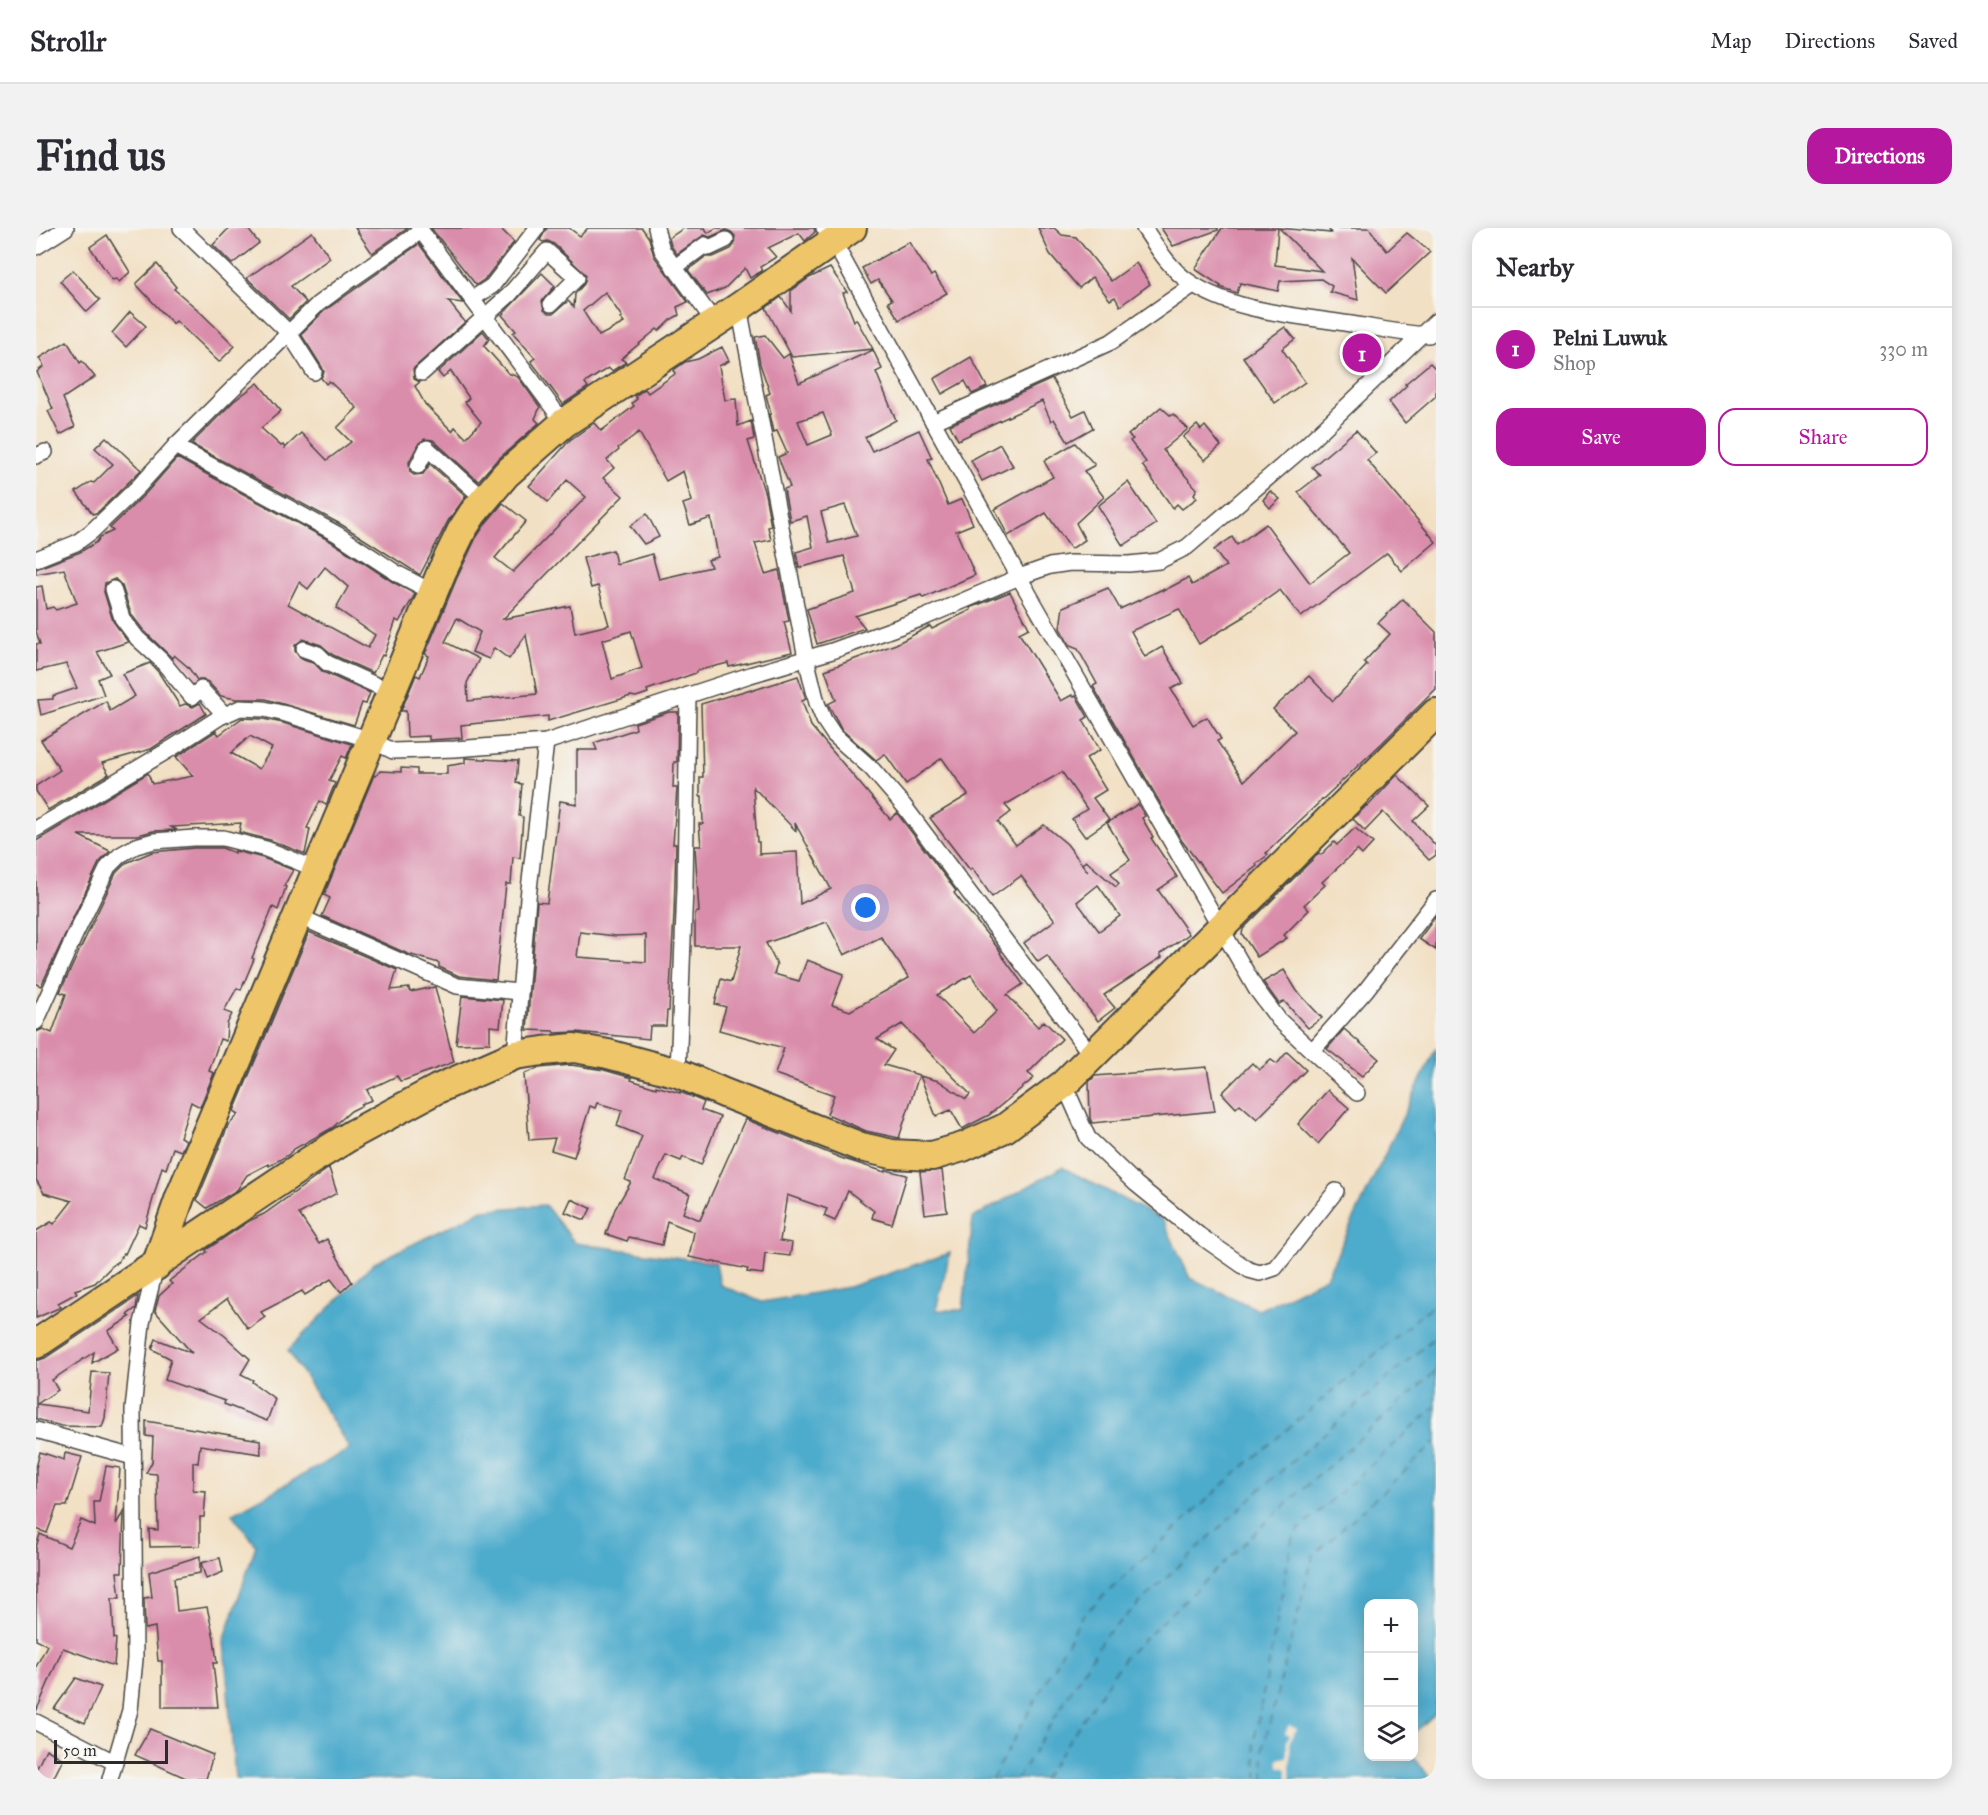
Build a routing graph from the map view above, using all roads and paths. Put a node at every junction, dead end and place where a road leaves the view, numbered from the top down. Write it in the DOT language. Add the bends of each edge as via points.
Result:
graph roads {
  1 [pos="66,228"];
  2 [pos="181,228"];
  3 [pos="537,228"];
  4 [pos="656,228"];
  5 [pos="1144,228"];
  6 [pos="420,230"];
  7 [pos="836,232"];
  8 [pos="726,240"];
  9 [pos="36,247"];
  10 [pos="675,268"];
  11 [pos="1193,285"];
  12 [pos="472,299"];
  13 [pos="551,304"];
  14 [pos="739,307"];
  15 [pos="485,317"];
  16 [pos="1436,321"];
  17 [pos="715,323"];
  18 [pos="289,333"];
  19 [pos="1429,335"];
  20 [pos="315,372"];
  21 [pos="423,373"];
  22 [pos="933,422"];
  23 [pos="564,423"];
  24 [pos="175,446"];
  25 [pos="418,466"];
  26 [pos="484,499"];
  27 [pos="36,559"];
  28 [pos="1019,577"];
  29 [pos="113,589"];
  30 [pos="434,593"];
  31 [pos="304,649"];
  32 [pos="806,658"];
  33 [pos="391,692"];
  34 [pos="688,695"];
  35 [pos="1436,713"];
  36 [pos="225,714"];
  37 [pos="370,740"];
  38 [pos="546,742"];
  39 [pos="36,829"];
  40 [pos="318,870"];
  41 [pos="1436,900"];
  42 [pos="298,916"];
  43 [pos="1219,927"];
  44 [pos="520,992"];
  45 [pos="36,1022"];
  46 [pos="1313,1050"];
  47 [pos="515,1055"];
  48 [pos="1092,1056"];
  49 [pos="678,1073"];
  50 [pos="1064,1084"];
  51 [pos="1357,1093"];
  52 [pos="1336,1191"];
  53 [pos="180,1197"];
  54 [pos="221,1221"];
  55 [pos="156,1266"];
  56 [pos="36,1344"];
  57 [pos="36,1430"];
  58 [pos="133,1457"];
  59 [pos="36,1722"];
  60 [pos="114,1762"];
  61 [pos="110,1779"];
  1 -- 9 [label="street"];
  2 -- 18 [label="street"];
  3 -- 12 [label="street" via="492,286"];
  4 -- 10 [label="street" via="662,250"];
  5 -- 11 [label="street" via="1172,266"];
  6 -- 12 [label="street"];
  6 -- 18 [label="street" via="318,304"];
  7 -- 14 [label="highway"];
  7 -- 22 [label="street"];
  8 -- 10 [label="street" via="709,248 705,245"];
  10 -- 17 [label="street"];
  11 -- 19 [label="street" via="1244,306"];
  11 -- 22 [label="street" via="1111,342"];
  12 -- 15 [label="street"];
  13 -- 15 [label="street" via="577,278 547,251"];
  14 -- 17 [label="highway"];
  14 -- 32 [label="street"];
  15 -- 21 [label="street"];
  15 -- 23 [label="street"];
  16 -- 19 [label="street"];
  17 -- 23 [label="highway"];
  18 -- 20 [label="street"];
  18 -- 24 [label="street"];
  19 -- 28 [label="street" via="1303,448 1174,555 1146,563 1070,563"];
  22 -- 28 [label="street"];
  23 -- 26 [label="highway"];
  24 -- 27 [label="street" via="91,532 76,543"];
  24 -- 30 [label="street" via="337,534"];
  25 -- 26 [label="street" via="427,448"];
  26 -- 30 [label="highway" via="462,530"];
  28 -- 32 [label="street" via="923,618"];
  28 -- 43 [label="street"];
  29 -- 36 [label="street" via="122,618 137,638 192,697 201,689"];
  30 -- 33 [label="highway"];
  31 -- 33 [label="street"];
  32 -- 34 [label="street"];
  32 -- 48 [label="street" via="817,703 834,735 872,769 904,806"];
  33 -- 37 [label="highway"];
  34 -- 38 [label="street"];
  34 -- 49 [label="street"];
  35 -- 43 [label="highway"];
  36 -- 37 [label="street" via="240,708 264,709"];
  36 -- 39 [label="street"];
  37 -- 38 [label="street" via="402,752"];
  37 -- 40 [label="highway"];
  38 -- 44 [label="street"];
  40 -- 42 [label="highway"];
  40 -- 45 [label="street" via="266,849 224,838 136,846 108,867"];
  41 -- 46 [label="street"];
  42 -- 44 [label="street" via="457,986"];
  42 -- 53 [label="highway"];
  43 -- 46 [label="street" via="1279,1020"];
  43 -- 48 [label="highway"];
  44 -- 47 [label="street"];
  46 -- 51 [label="street"];
  47 -- 49 [label="highway" via="574,1048"];
  47 -- 54 [label="highway" via="401,1107 311,1160"];
  48 -- 50 [label="highway"];
  49 -- 50 [label="highway" via="861,1147 892,1154 932,1156 963,1148 1005,1128"];
  50 -- 52 [label="street" via="1088,1138 1136,1184 1249,1270 1260,1273 1275,1268"];
  53 -- 54 [label="highway" via="192,1214"];
  53 -- 55 [label="highway"];
  54 -- 55 [label="highway"];
  55 -- 56 [label="highway"];
  55 -- 58 [label="street" via="142,1323 136,1371"];
  57 -- 58 [label="street"];
  58 -- 60 [label="street" via="135,1659 130,1710"];
  59 -- 60 [label="street"];
  60 -- 61 [label="street"];
}
